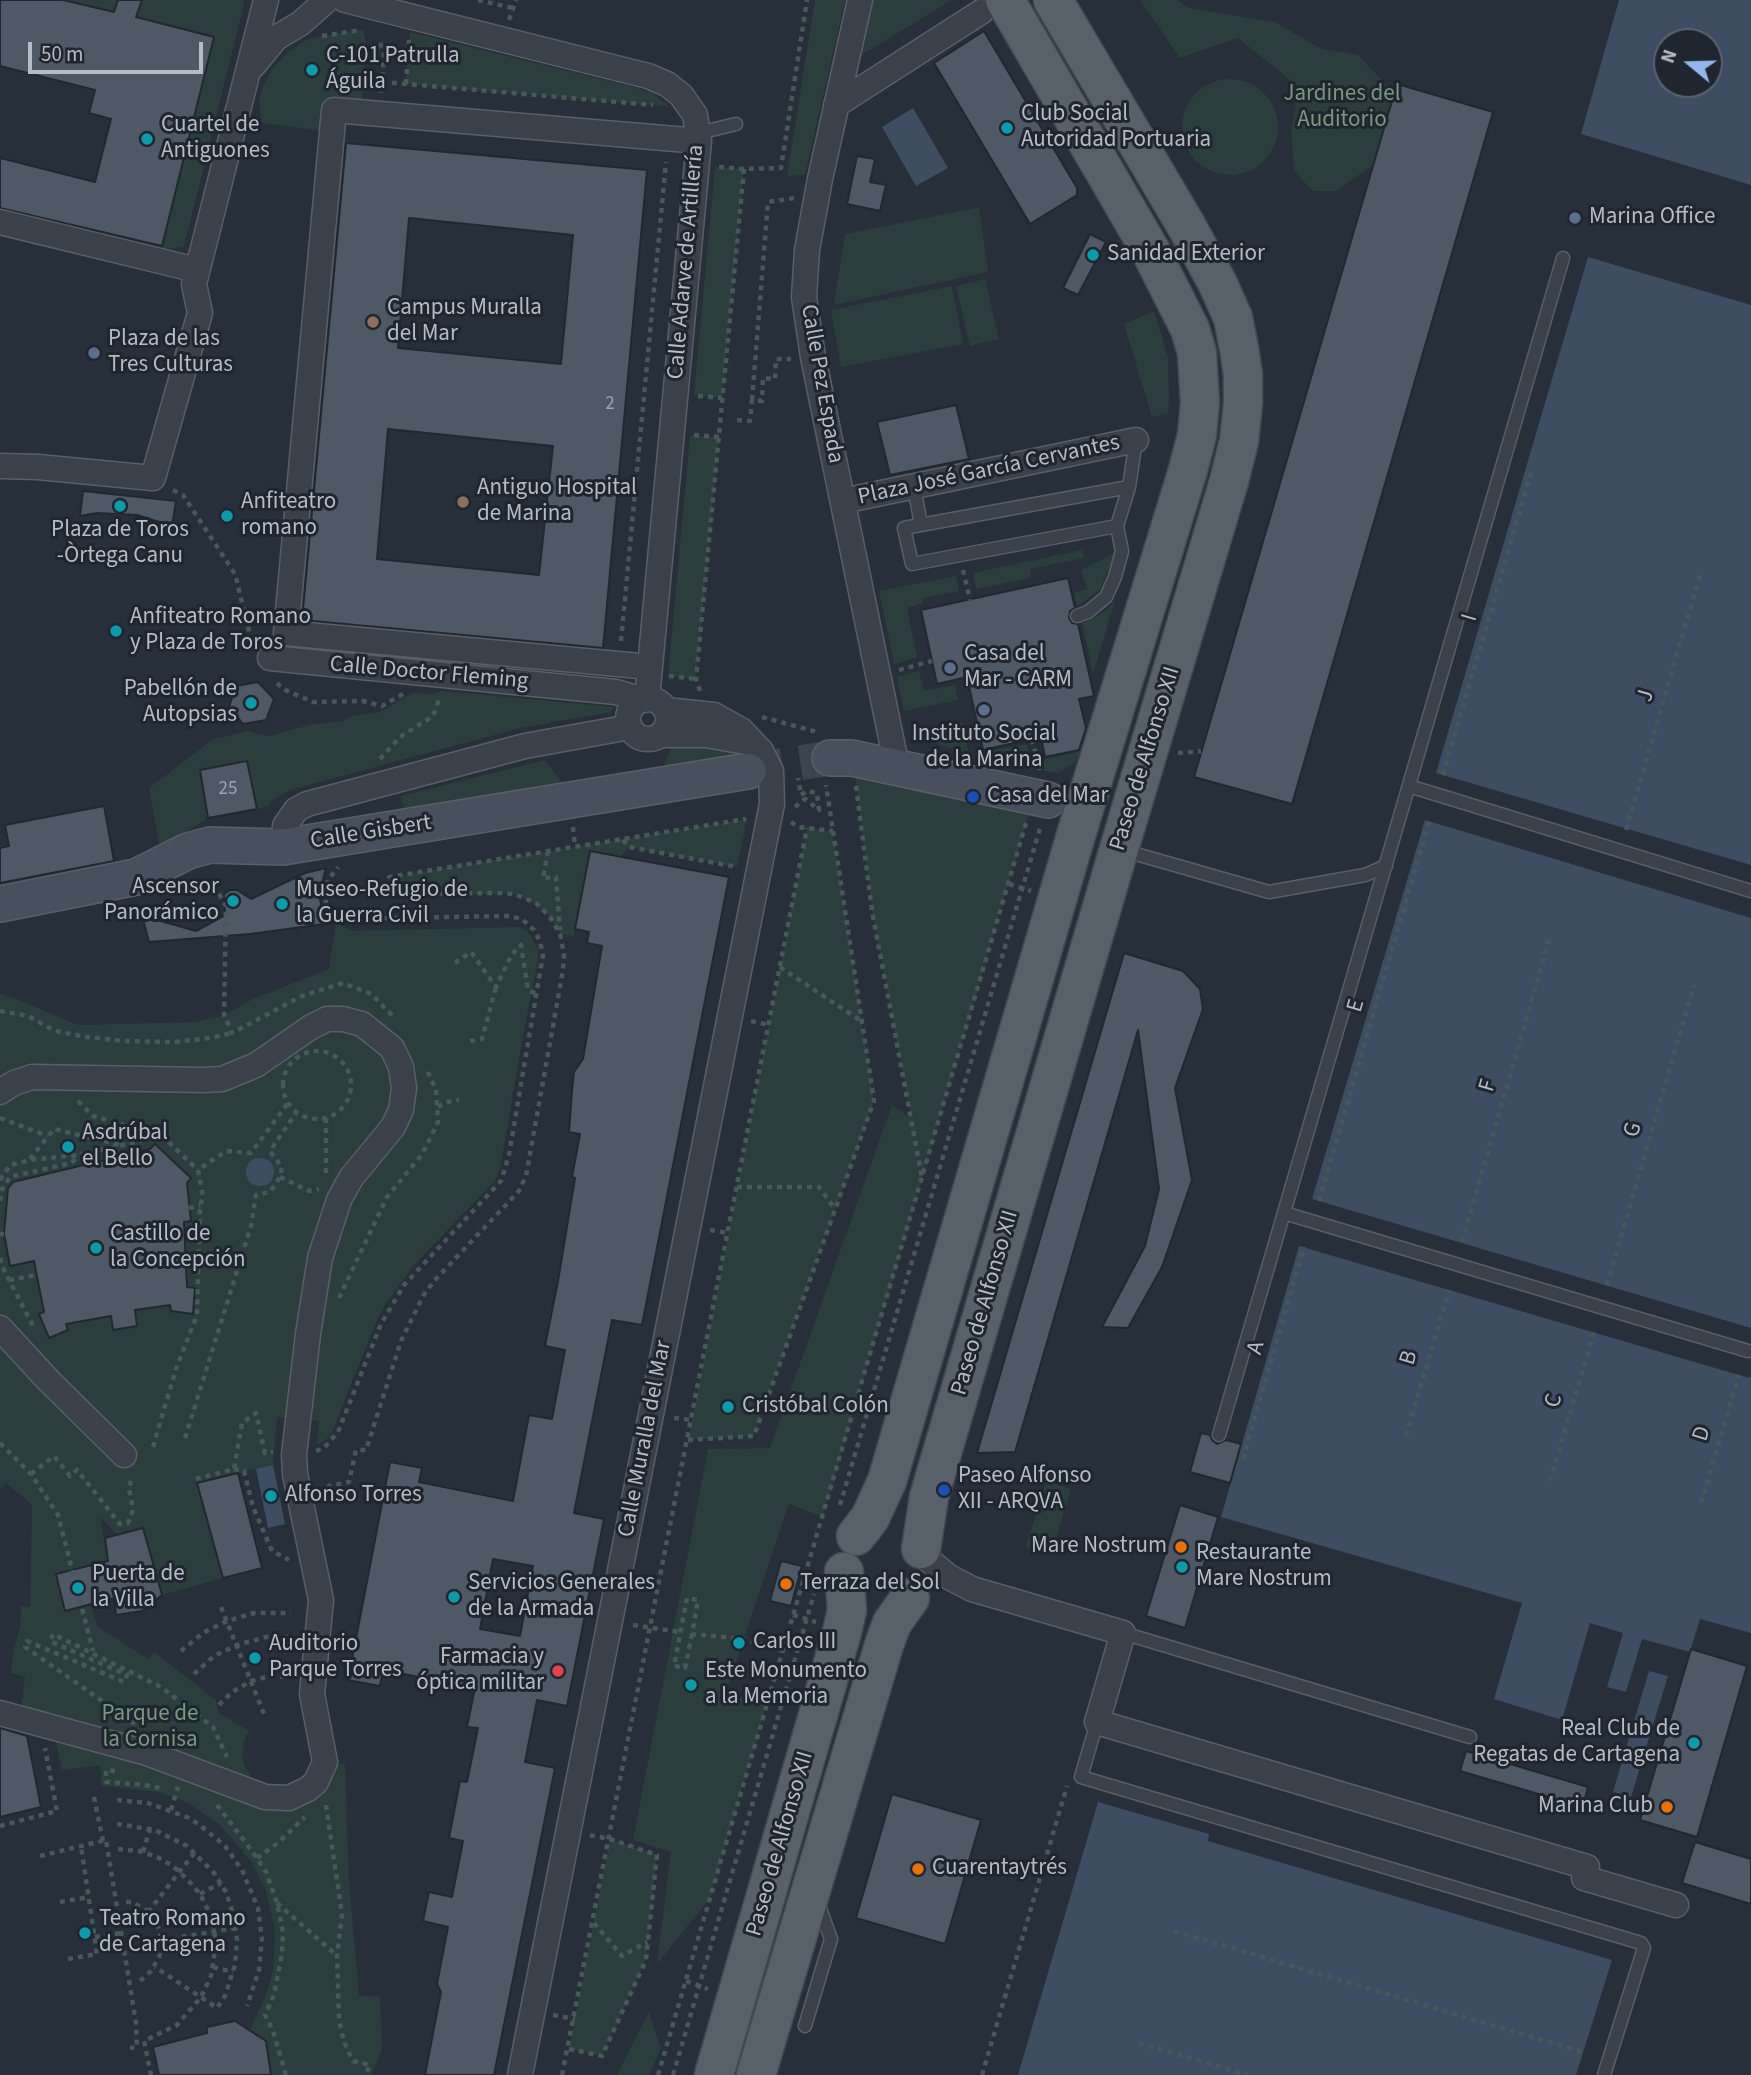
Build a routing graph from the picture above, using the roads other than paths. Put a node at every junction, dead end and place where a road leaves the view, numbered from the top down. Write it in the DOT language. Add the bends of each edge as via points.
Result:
graph roads {
  1 [pos="266,0"];
  2 [pos="327,0"];
  3 [pos="345,0"];
  4 [pos="860,0"];
  5 [pos="1054,0"];
  6 [pos="993,6"];
  7 [pos="242,92"];
  8 [pos="836,105"];
  9 [pos="736,124"];
  10 [pos="699,137"];
  11 [pos="0,222"];
  12 [pos="1563,258"];
  13 [pos="197,270"];
  14 [pos="1136,440"];
  15 [pos="0,466"];
  16 [pos="914,486"];
  17 [pos="1129,487"];
  18 [pos="842,501"];
  19 [pos="921,526"];
  20 [pos="1117,526"];
  21 [pos="1077,616"];
  22 [pos="270,658"];
  23 [pos="650,667"];
  24 [pos="652,703"];
  25 [pos="630,727"];
  26 [pos="661,735"];
  27 [pos="752,757"];
  28 [pos="830,764"];
  29 [pos="897,767"];
  30 [pos="1096,773"];
  31 [pos="1409,786"];
  32 [pos="1041,791"];
  33 [pos="782,806"];
  34 [pos="1076,835"];
  35 [pos="283,847"];
  36 [pos="1119,849"];
  37 [pos="1386,866"];
  38 [pos="1751,891"];
  39 [pos="0,904"];
  40 [pos="0,1092"];
  41 [pos="1284,1213"];
  42 [pos="0,1328"];
  43 [pos="1748,1351"];
  44 [pos="1219,1436"];
  45 [pos="124,1455"];
  46 [pos="847,1524"];
  47 [pos="923,1552"];
  48 [pos="829,1582"];
  49 [pos="972,1589"];
  50 [pos="913,1595"];
  51 [pos="1123,1633"];
  52 [pos="0,1713"];
  53 [pos="1097,1722"];
  54 [pos="1469,1737"];
  55 [pos="812,1887"];
  56 [pos="1676,1905"];
  57 [pos="804,2026"];
  58 [pos="520,2075"];
  59 [pos="714,2075"];
  60 [pos="756,2075"];
  61 [pos="1604,2075"];
  1 -- 7 [label="street"];
  2 -- 7 [label="street" via="263,51"];
  3 -- 10 [label="street, Calle Adarve de Artillería" via="648,76 667,84 687,101"];
  4 -- 8 [label="street, Calle Pez Espada"];
  5 -- 36 [label="main road, Paseo de Alfonso XII" via="1218,284 1233,318 1243,375 1239,441 1229,481"];
  6 -- 8 [label="street"];
  6 -- 30 [label="main road, Paseo de Alfonso XII" via="1149,248 1190,329 1197,354 1200,403 1196,435"];
  7 -- 13 [label="street"];
  8 -- 18 [label="street, Calle Pez Espada" via="807,250 804,298"];
  9 -- 10 [label="lane"];
  10 -- 23 [label="street, Calle Adarve de Artillería"];
  10 -- 23 [label="street" via="668,139 334,110 286,633"];
  11 -- 13 [label="street"];
  12 -- 31 [label="lane"];
  13 -- 15 [label="street" via="194,284 201,313 153,478"];
  14 -- 16 [label="street, Plaza José García Cervantes"];
  14 -- 17 [label="lane"];
  16 -- 18 [label="street, Plaza José García Cervantes"];
  16 -- 19 [label="lane"];
  17 -- 19 [label="lane"];
  17 -- 20 [label="lane"];
  18 -- 29 [label="street, Calle Pez Espada"];
  19 -- 20 [label="lane" via="904,528 912,564"];
  20 -- 21 [label="lane" via="1122,551 1115,578 1106,597"];
  22 -- 24 [label="street, Calle Doctor Fleming" via="616,692"];
  23 -- 24 [label="street, Calle Adarve de Artillería"];
  24 -- 25 [label="street" via="633,706"];
  24 -- 26 [label="street" via="668,724"];
  24 -- 27 [label="street, Calle Doctor Fleming" via="714,715 741,730"];
  25 -- 26 [label="street" via="647,739"];
  25 -- 35 [label="street" via="525,746 307,804 296,810 285,826"];
  26 -- 27 [label="street" via="706,735"];
  27 -- 33 [label="street, Calle Doctor Fleming" via="771,771"];
  27 -- 35 [label="street, Calle Gisbert"];
  28 -- 29 [label="street"];
  29 -- 32 [label="street"];
  30 -- 32 [label="street"];
  30 -- 34 [label="main road, Paseo de Alfonso XII"];
  31 -- 37 [label="lane"];
  31 -- 38 [label="lane"];
  32 -- 34 [label="street"];
  33 -- 58 [label="street, Calle Muralla del Mar"];
  34 -- 36 [label="main road"];
  34 -- 46 [label="main road, Paseo de Alfonso XII" via="887,1481 870,1518"];
  35 -- 39 [label="street, Calle Gisbert" via="202,846 136,877"];
  36 -- 37 [label="lane" via="1269,892 1365,875"];
  36 -- 47 [label="main road, Paseo de Alfonso XII" via="929,1497"];
  37 -- 41 [label="lane"];
  40 -- 52 [label="street" via="32,1077 222,1079 256,1065 327,1019 362,1024 392,1048 404,1088 393,1127 338,1200 320,1258 298,1423 295,1474 321,1600 312,1694 325,1762 316,1782 289,1798 265,1797 147,1752"];
  41 -- 43 [label="lane"];
  41 -- 44 [label="lane"];
  42 -- 45 [label="street"];
  46 -- 47 [label="main road" via="869,1528 892,1525 913,1536"];
  46 -- 48 [label="main road, Paseo de Alfonso XII" via="847,1548"];
  47 -- 49 [label="street" via="950,1577"];
  47 -- 50 [label="main road, Paseo de Alfonso XII" via="925,1572"];
  48 -- 50 [label="main road" via="849,1586 866,1602 888,1607"];
  48 -- 59 [label="main road, Paseo de Alfonso XII" via="846,1610 842,1632"];
  49 -- 50 [label="street"];
  49 -- 51 [label="street"];
  50 -- 55 [label="main road, Paseo de Alfonso XII" via="892,1623 884,1645"];
  51 -- 53 [label="street"];
  51 -- 54 [label="lane"];
  53 -- 56 [label="street" via="1587,1867 1584,1878"];
  53 -- 61 [label="lane" via="1081,1777 1641,1943 1644,1948"];
  55 -- 57 [label="lane" via="831,1939"];
  55 -- 60 [label="main road, Paseo de Alfonso XII"];
}
